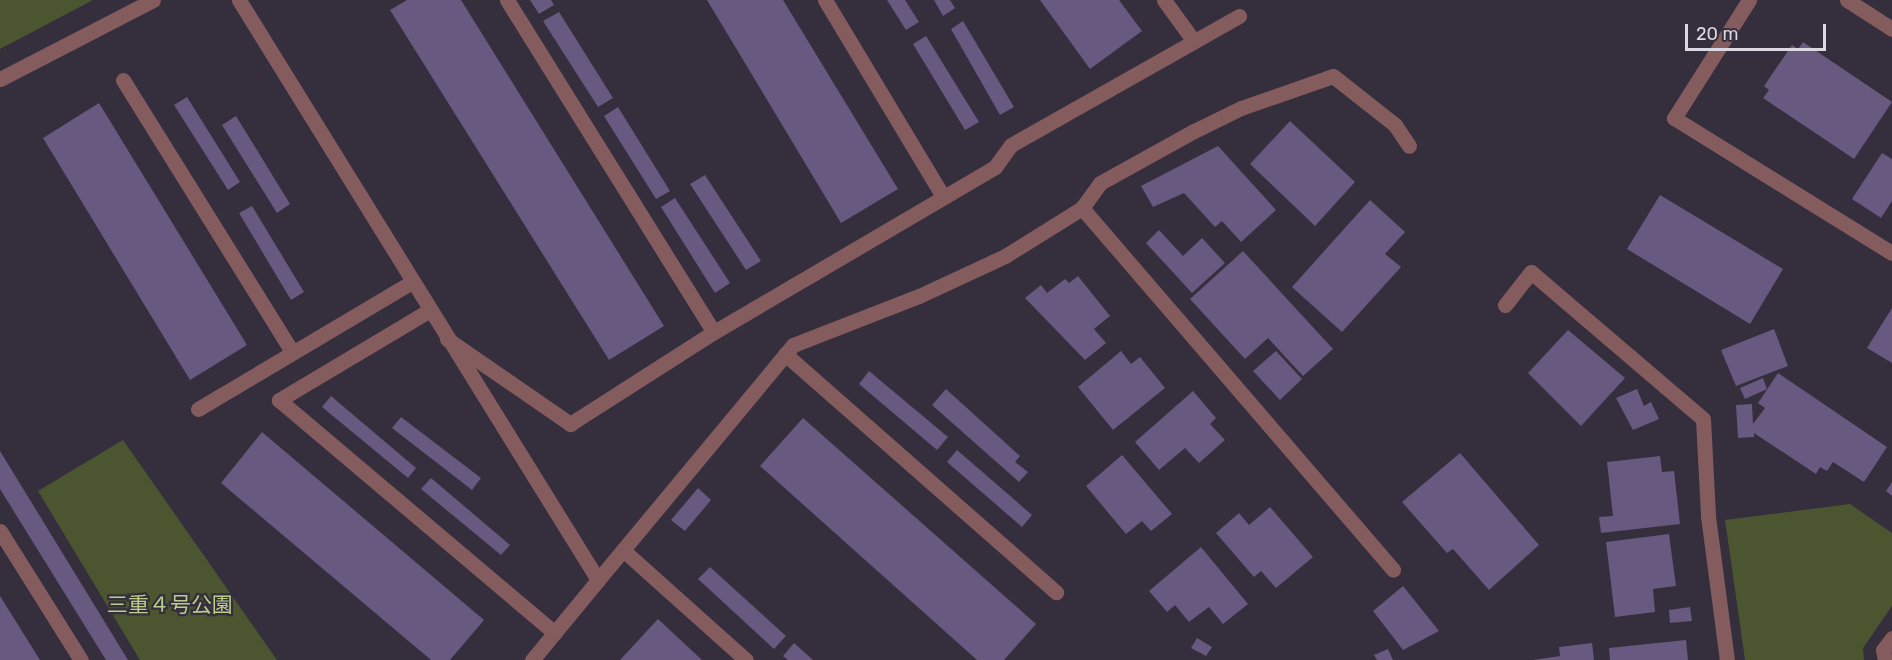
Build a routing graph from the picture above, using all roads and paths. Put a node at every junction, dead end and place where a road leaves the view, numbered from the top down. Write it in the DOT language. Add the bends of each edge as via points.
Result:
graph roads {
  1 [pos="153,0"];
  2 [pos="238,0"];
  3 [pos="507,0"];
  4 [pos="825,0"];
  5 [pos="1164,0"];
  6 [pos="1749,0"];
  7 [pos="1847,0"];
  8 [pos="1239,16"];
  9 [pos="1892,29"];
  10 [pos="1193,40"];
  11 [pos="0,79"];
  12 [pos="123,80"];
  13 [pos="1409,146"];
  14 [pos="942,195"];
  15 [pos="1082,208"];
  16 [pos="1892,253"];
  17 [pos="412,282"];
  18 [pos="1505,305"];
  19 [pos="430,310"];
  20 [pos="714,332"];
  21 [pos="447,339"];
  22 [pos="292,352"];
  23 [pos="785,354"];
  24 [pos="198,409"];
  25 [pos="0,531"];
  26 [pos="623,550"];
  27 [pos="1394,570"];
  28 [pos="598,580"];
  29 [pos="1056,592"];
  30 [pos="555,633"];
  31 [pos="1892,638"];
  32 [pos="81,660"];
  33 [pos="532,660"];
  34 [pos="746,660"];
  35 [pos="1727,660"];
  36 [pos="1885,660"];
  1 -- 11 [label="street"];
  2 -- 17 [label="street"];
  3 -- 20 [label="street"];
  4 -- 14 [label="street"];
  5 -- 10 [label="street"];
  6 -- 16 [label="street" via="1674,118"];
  7 -- 9 [label="street"];
  8 -- 10 [label="street"];
  10 -- 14 [label="street" via="1011,145 995,167"];
  12 -- 22 [label="street"];
  13 -- 15 [label="street" via="1395,125 1333,76 1241,108 1194,131 1100,183"];
  14 -- 20 [label="street"];
  15 -- 23 [label="street" via="1005,256 919,296 793,345"];
  15 -- 27 [label="street"];
  17 -- 19 [label="street"];
  17 -- 22 [label="street"];
  18 -- 35 [label="street" via="1531,272 1704,419 1708,516"];
  19 -- 21 [label="street"];
  19 -- 30 [label="street" via="279,400"];
  20 -- 21 [label="street" via="570,424"];
  21 -- 28 [label="street"];
  22 -- 24 [label="street"];
  23 -- 26 [label="street"];
  23 -- 29 [label="street"];
  25 -- 32 [label="street"];
  26 -- 28 [label="street"];
  26 -- 34 [label="street"];
  28 -- 30 [label="street"];
  30 -- 33 [label="street"];
  31 -- 36 [label="street" via="1883,650"];
}
